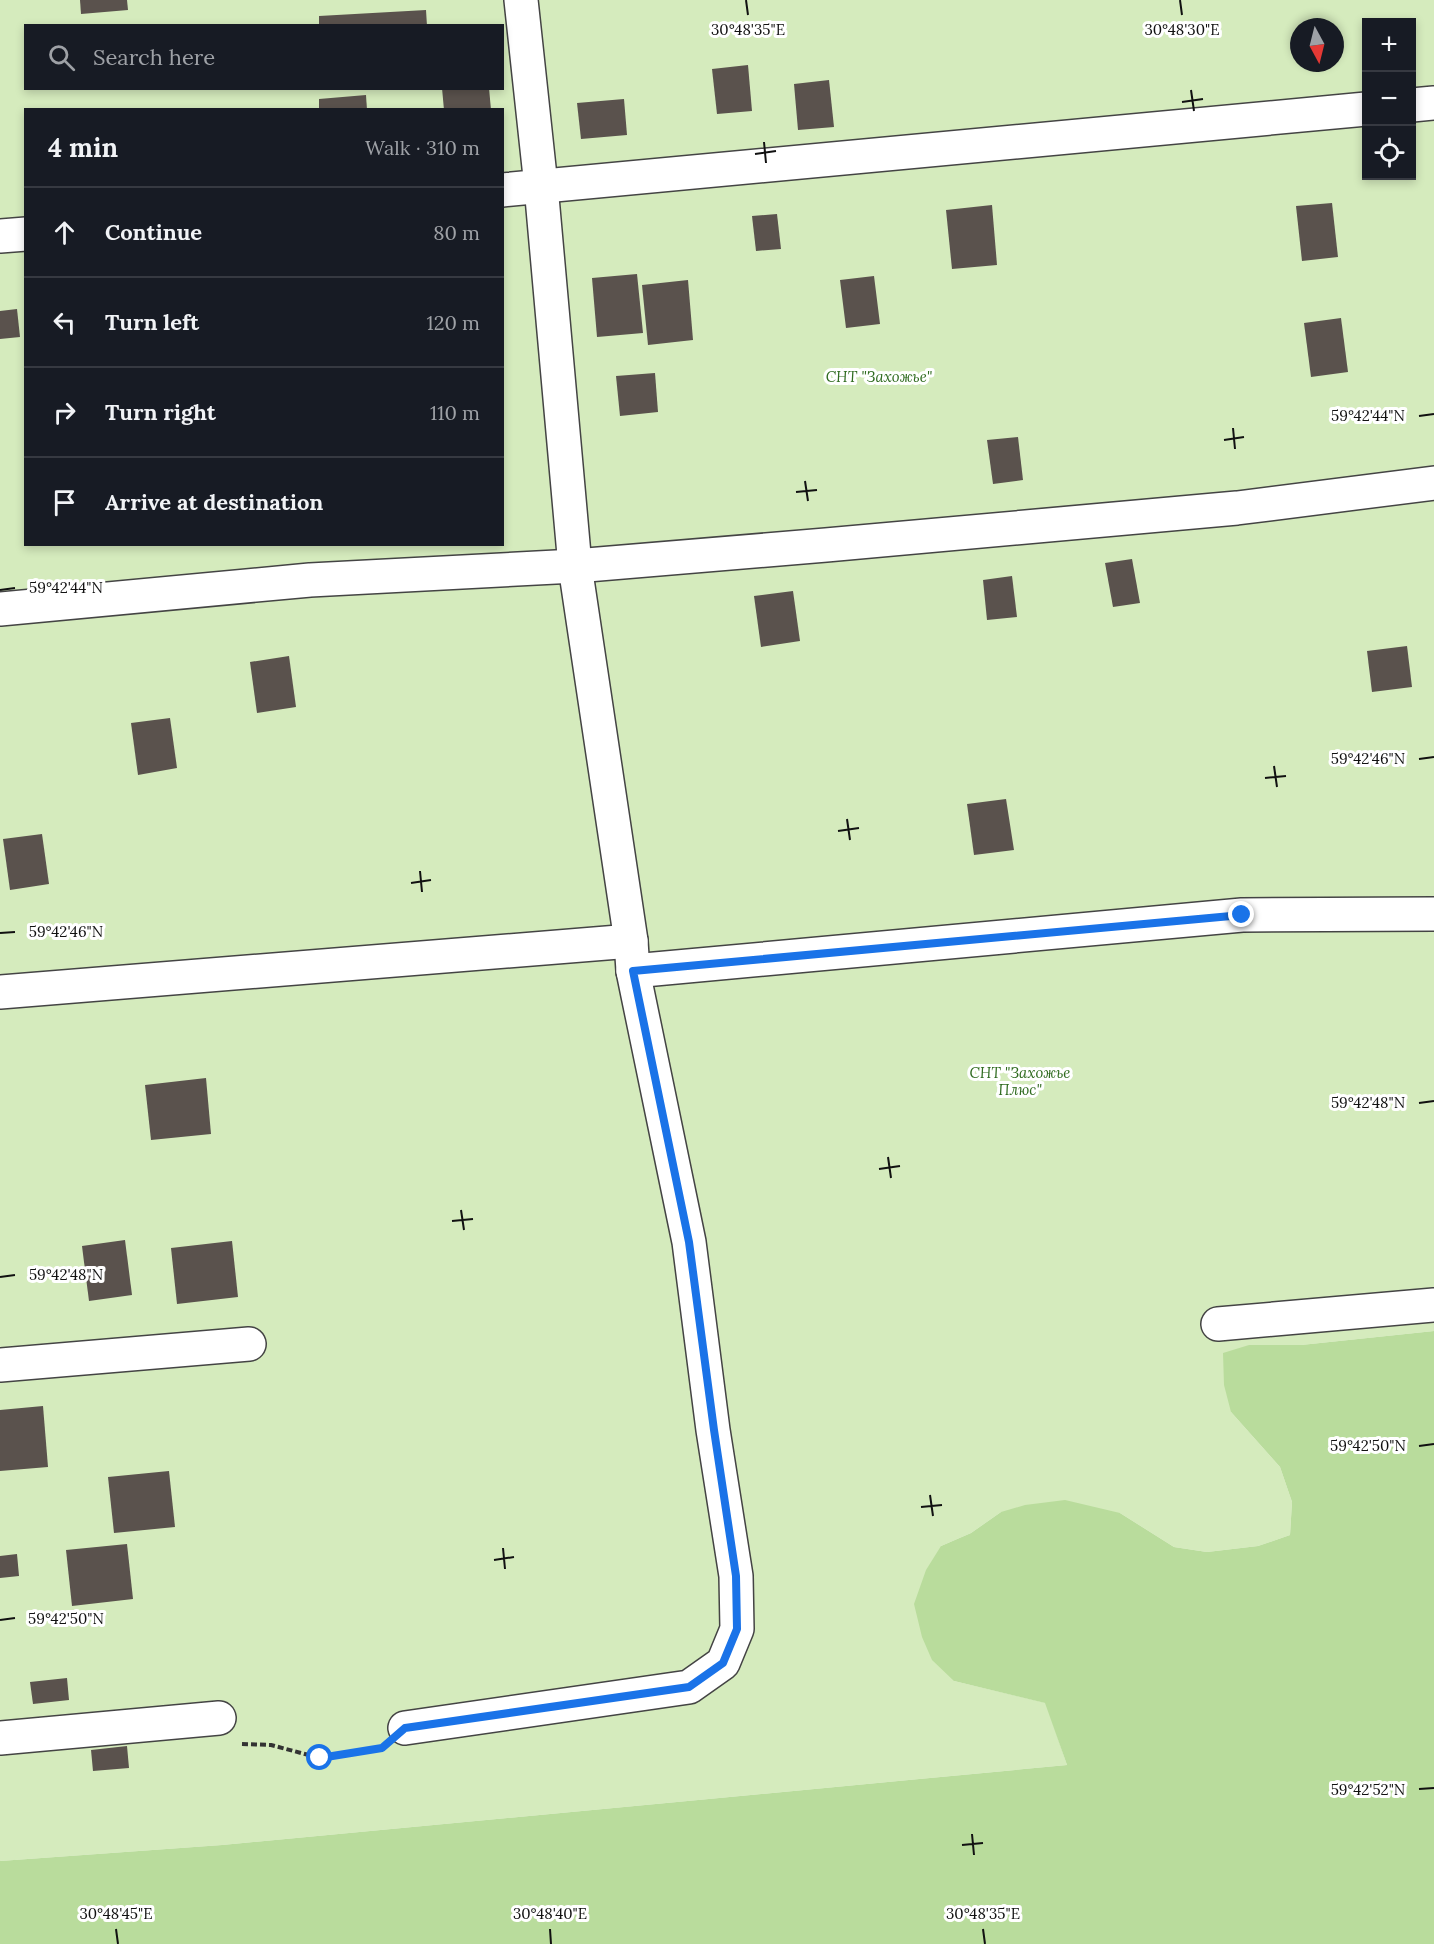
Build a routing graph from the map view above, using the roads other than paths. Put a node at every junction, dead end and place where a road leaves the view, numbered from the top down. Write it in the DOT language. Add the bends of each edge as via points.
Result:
graph roads {
  1 [pos="521,0"];
  2 [pos="1434,103"];
  3 [pos="1416,105"];
  4 [pos="1362,109"];
  5 [pos="541,186"];
  6 [pos="504,190"];
  7 [pos="24,234"];
  8 [pos="0,237"];
  9 [pos="1434,483"];
  10 [pos="575,566"];
  11 [pos="0,609"];
  12 [pos="1434,914"];
  13 [pos="632,956"];
  14 [pos="0,992"];
  15 [pos="1434,1305"];
  16 [pos="1218,1324"];
  17 [pos="249,1344"];
  18 [pos="0,1365"];
  19 [pos="219,1718"];
  20 [pos="405,1728"];
  21 [pos="0,1738"];
  1 -- 5 [label="lane"];
  2 -- 3 [label="lane"];
  4 -- 5 [label="lane"];
  5 -- 6 [label="lane"];
  5 -- 10 [label="lane"];
  7 -- 8 [label="lane"];
  9 -- 10 [label="lane" via="1237,508"];
  10 -- 11 [label="lane" via="310,580"];
  10 -- 13 [label="lane"];
  12 -- 13 [label="lane" via="1242,915"];
  13 -- 14 [label="lane"];
  13 -- 20 [label="lane" via="689,1242 736,1576 737,1629 723,1663 689,1687"];
  15 -- 16 [label="lane"];
  17 -- 18 [label="lane"];
  19 -- 21 [label="lane"];
}
